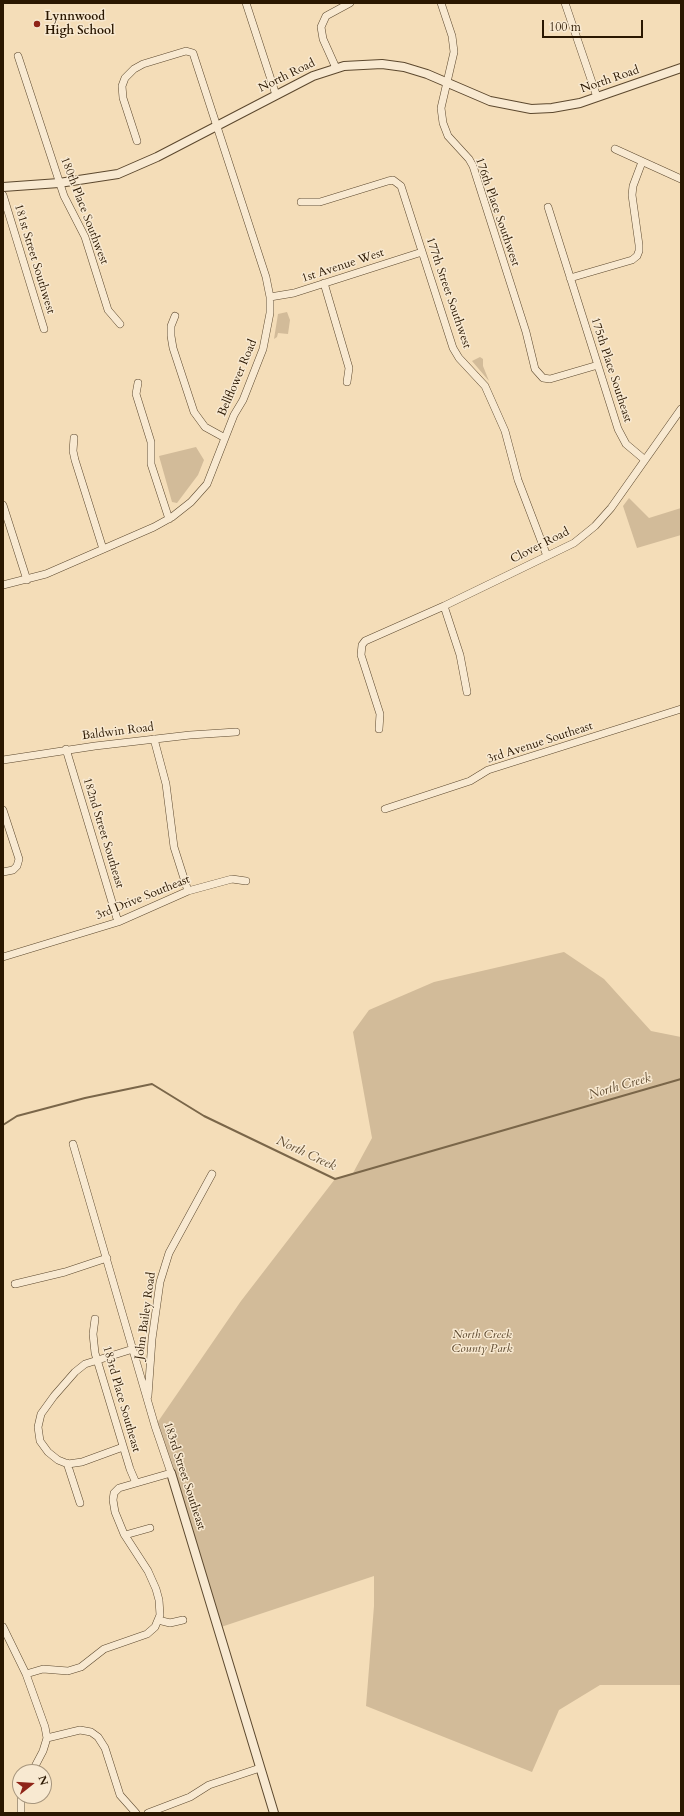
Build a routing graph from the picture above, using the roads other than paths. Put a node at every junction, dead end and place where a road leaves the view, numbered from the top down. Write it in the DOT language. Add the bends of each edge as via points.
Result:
graph roads {
  1 [pos="246,3"];
  2 [pos="350,3"];
  3 [pos="441,3"];
  4 [pos="565,3"];
  5 [pos="18,56"];
  6 [pos="336,68"];
  7 [pos="681,68"];
  8 [pos="447,82"];
  9 [pos="276,95"];
  10 [pos="596,97"];
  11 [pos="217,126"];
  12 [pos="137,141"];
  13 [pos="615,149"];
  14 [pos="642,162"];
  15 [pos="681,179"];
  16 [pos="60,183"];
  17 [pos="3,187"];
  18 [pos="3,195"];
  19 [pos="301,202"];
  20 [pos="548,208"];
  21 [pos="422,252"];
  22 [pos="570,278"];
  23 [pos="324,284"];
  24 [pos="270,297"];
  25 [pos="174,316"];
  26 [pos="120,324"];
  27 [pos="44,329"];
  28 [pos="598,365"];
  29 [pos="347,382"];
  30 [pos="138,383"];
  31 [pos="681,409"];
  32 [pos="74,438"];
  33 [pos="225,438"];
  34 [pos="645,460"];
  35 [pos="3,505"];
  36 [pos="169,519"];
  37 [pos="104,548"];
  38 [pos="547,556"];
  39 [pos="27,580"];
  40 [pos="3,585"];
  41 [pos="444,606"];
  42 [pos="467,692"];
  43 [pos="681,709"];
  44 [pos="379,729"];
  45 [pos="236,732"];
  46 [pos="154,739"];
  47 [pos="66,749"];
  48 [pos="3,760"];
  49 [pos="384,809"];
  50 [pos="3,810"];
  51 [pos="3,872"];
  52 [pos="246,882"];
  53 [pos="188,891"];
  54 [pos="118,922"];
  55 [pos="3,957"];
  56 [pos="73,1144"];
  57 [pos="212,1174"];
  58 [pos="107,1258"];
  59 [pos="15,1284"];
  60 [pos="95,1319"];
  61 [pos="133,1349"];
  62 [pos="97,1360"];
  63 [pos="148,1400"];
  64 [pos="123,1447"];
  65 [pos="67,1463"];
  66 [pos="171,1473"];
  67 [pos="136,1483"];
  68 [pos="80,1504"];
  69 [pos="150,1528"];
  70 [pos="125,1535"];
  71 [pos="159,1618"];
  72 [pos="183,1620"];
  73 [pos="3,1627"];
  74 [pos="26,1674"];
  75 [pos="47,1738"];
  76 [pos="36,1764"];
  77 [pos="260,1768"];
  78 [pos="136,1813"];
  79 [pos="148,1813"];
  80 [pos="274,1813"];
  1 -- 9 [label="street"];
  2 -- 6 [label="street" via="326,16 322,27 323,39"];
  3 -- 8 [label="street, 176th Place Southwest" via="452,36 454,52"];
  4 -- 10 [label="street"];
  5 -- 16 [label="street, 180th Place Southwest"];
  6 -- 8 [label="street, North Road" via="368,64 393,65"];
  6 -- 9 [label="street, North Road" via="313,76"];
  7 -- 10 [label="street, North Road"];
  8 -- 10 [label="street, North Road" via="490,101 519,108 552,108"];
  8 -- 28 [label="street, 176th Place Southwest" via="441,108 443,123 448,136 473,166 526,332 535,369 543,378 550,379"];
  9 -- 11 [label="street, North Road"];
  11 -- 12 [label="street, Bellflower Road" via="195,56 186,51 144,64 125,78 122,86 123,98"];
  11 -- 16 [label="street, North Road" via="122,172"];
  11 -- 24 [label="street, Bellflower Road" via="266,277"];
  13 -- 14 [label="street"];
  14 -- 15 [label="street"];
  14 -- 22 [label="street" via="632,195 639,251 632,260"];
  16 -- 17 [label="street, North Road"];
  16 -- 26 [label="street, 180th Place Southwest" via="84,238 108,310"];
  18 -- 27 [label="street, 181st Street Southwest"];
  19 -- 21 [label="street, 177th Street Southwest" via="320,202 393,180 401,186"];
  20 -- 22 [label="street, 175th Place Southeast"];
  21 -- 23 [label="street, 1st Avenue West"];
  21 -- 38 [label="street, 177th Street Southwest" via="453,348 458,358 484,386 505,431 518,480"];
  22 -- 28 [label="street, 175th Place Southeast"];
  23 -- 24 [label="street, 1st Avenue West"];
  23 -- 29 [label="street" via="349,368"];
  24 -- 33 [label="street, Bellflower Road" via="269,326 263,349"];
  25 -- 33 [label="street" via="171,326 173,348 194,412 205,427"];
  28 -- 34 [label="street, 175th Place Southeast" via="622,437 626,444"];
  30 -- 36 [label="street" via="136,394 150,442 151,464"];
  31 -- 34 [label="street, Clover Road"];
  32 -- 37 [label="street" via="75,460"];
  33 -- 36 [label="street, Bellflower Road" via="207,484 191,502"];
  34 -- 38 [label="street, Clover Road" via="595,526 574,543"];
  35 -- 39 [label="street"];
  36 -- 37 [label="street, Bellflower Road"];
  37 -- 39 [label="street, Bellflower Road"];
  38 -- 41 [label="street, Clover Road"];
  39 -- 40 [label="street, Bellflower Road"];
  41 -- 42 [label="street" via="460,655"];
  41 -- 44 [label="street, Clover Road" via="369,638 362,645 361,655 380,714"];
  43 -- 49 [label="street, 3rd Avenue Southeast" via="488,770 470,781"];
  45 -- 46 [label="street, Baldwin Road"];
  46 -- 47 [label="street, Baldwin Road"];
  46 -- 53 [label="street" via="166,784 174,847"];
  47 -- 48 [label="street, Baldwin Road"];
  47 -- 54 [label="street, 182nd Street Southeast"];
  50 -- 51 [label="street" via="19,859 18,866"];
  52 -- 53 [label="street, 3rd Drive Southeast" via="232,879"];
  53 -- 54 [label="street, 3rd Drive Southeast"];
  54 -- 55 [label="street, 3rd Drive Southeast"];
  56 -- 58 [label="street, 183rd Street Southeast"];
  57 -- 63 [label="street, John Bailey Road" via="169,1253 160,1282 152,1339"];
  58 -- 59 [label="street" via="65,1272"];
  58 -- 61 [label="street, 183rd Street Southeast"];
  60 -- 62 [label="street, 183rd Place Southeast" via="93,1334"];
  61 -- 62 [label="street"];
  61 -- 63 [label="street, 183rd Street Southeast"];
  62 -- 64 [label="street, 183rd Place Southeast"];
  62 -- 65 [label="street" via="85,1364 75,1372 41,1414 38,1427 40,1441 48,1452"];
  63 -- 66 [label="street, 183rd Street Southeast"];
  64 -- 65 [label="street" via="82,1462"];
  64 -- 67 [label="street, 183rd Place Southeast"];
  65 -- 68 [label="street"];
  66 -- 67 [label="street"];
  66 -- 77 [label="street, 183rd Street Southeast"];
  67 -- 70 [label="street" via="119,1488 114,1493 115,1512"];
  69 -- 70 [label="street"];
  70 -- 71 [label="street" via="148,1571 156,1589"];
  71 -- 72 [label="street" via="170,1623"];
  71 -- 74 [label="street" via="155,1627 147,1634 104,1649 81,1667 68,1671 43,1669"];
  73 -- 74 [label="street"];
  74 -- 75 [label="street"];
  75 -- 76 [label="street"];
  75 -- 78 [label="street" via="80,1730 91,1732 98,1737 105,1748 120,1795"];
  77 -- 79 [label="street" via="209,1785 190,1797"];
  77 -- 80 [label="street, 183rd Street Southeast"];
}
